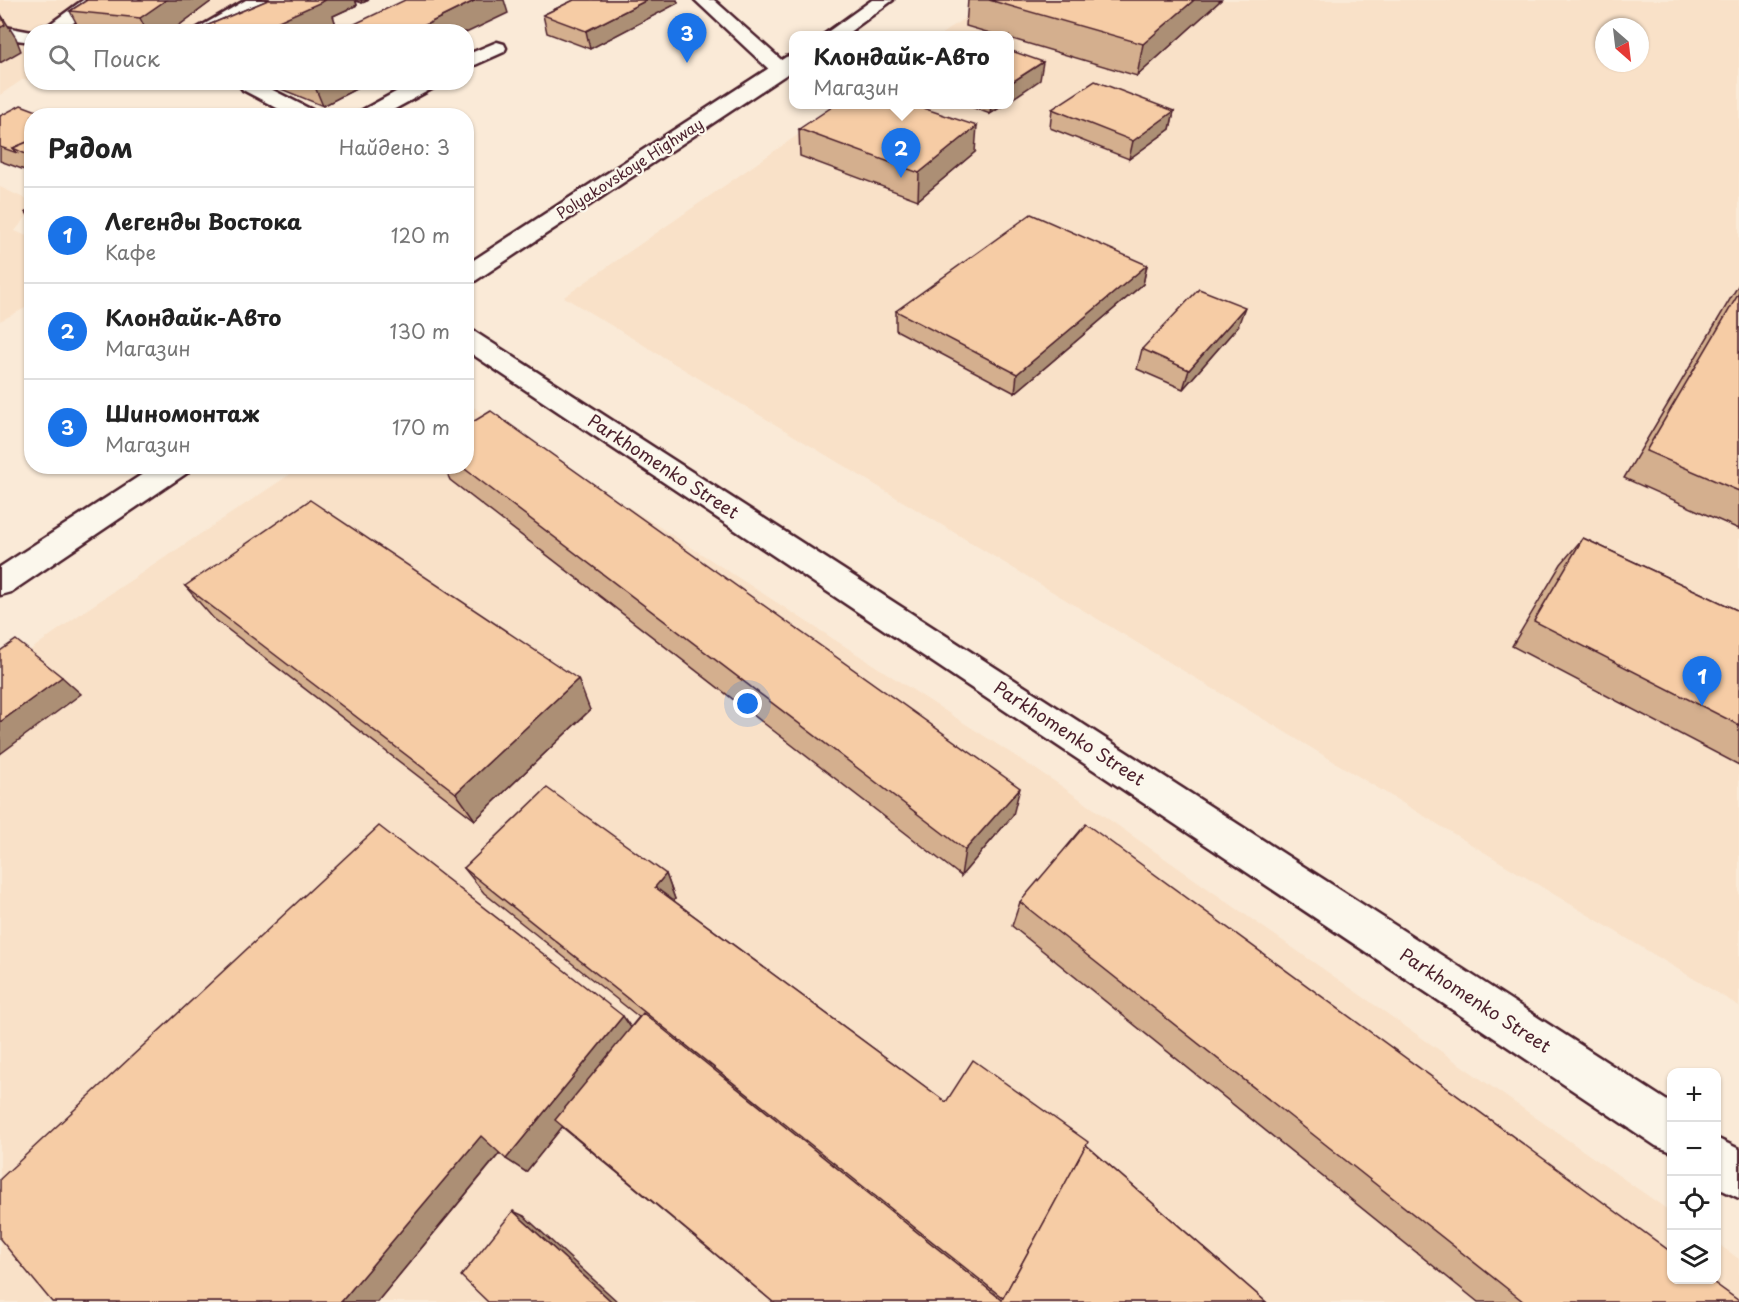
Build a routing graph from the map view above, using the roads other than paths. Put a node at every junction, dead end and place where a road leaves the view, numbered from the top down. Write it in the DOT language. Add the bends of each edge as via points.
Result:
graph roads {
  1 [pos="95,0"];
  2 [pos="259,0"];
  3 [pos="704,0"];
  4 [pos="885,0"];
  5 [pos="60,24"];
  6 [pos="215,24"];
  7 [pos="838,31"];
  8 [pos="0,32"];
  9 [pos="24,36"];
  10 [pos="497,48"];
  11 [pos="474,59"];
  12 [pos="786,65"];
  13 [pos="258,90"];
  14 [pos="415,90"];
  15 [pos="293,108"];
  16 [pos="381,108"];
  17 [pos="474,271"];
  18 [pos="474,343"];
  19 [pos="165,474"];
  20 [pos="0,583"];
  21 [pos="1667,1127"];
  22 [pos="1721,1163"];
  23 [pos="1739,1174"];
  1 -- 5 [label="street"];
  2 -- 6 [label="street"];
  3 -- 12 [label="street"];
  4 -- 7 [label="street"];
  8 -- 9 [label="street"];
  10 -- 11 [label="street"];
  12 -- 17 [label="street, Polyakovskoye Highway"];
  13 -- 15 [label="street"];
  14 -- 16 [label="street"];
  18 -- 21 [label="street, Parkhomenko Street"];
  19 -- 20 [label="street"];
  22 -- 23 [label="street"];
}
